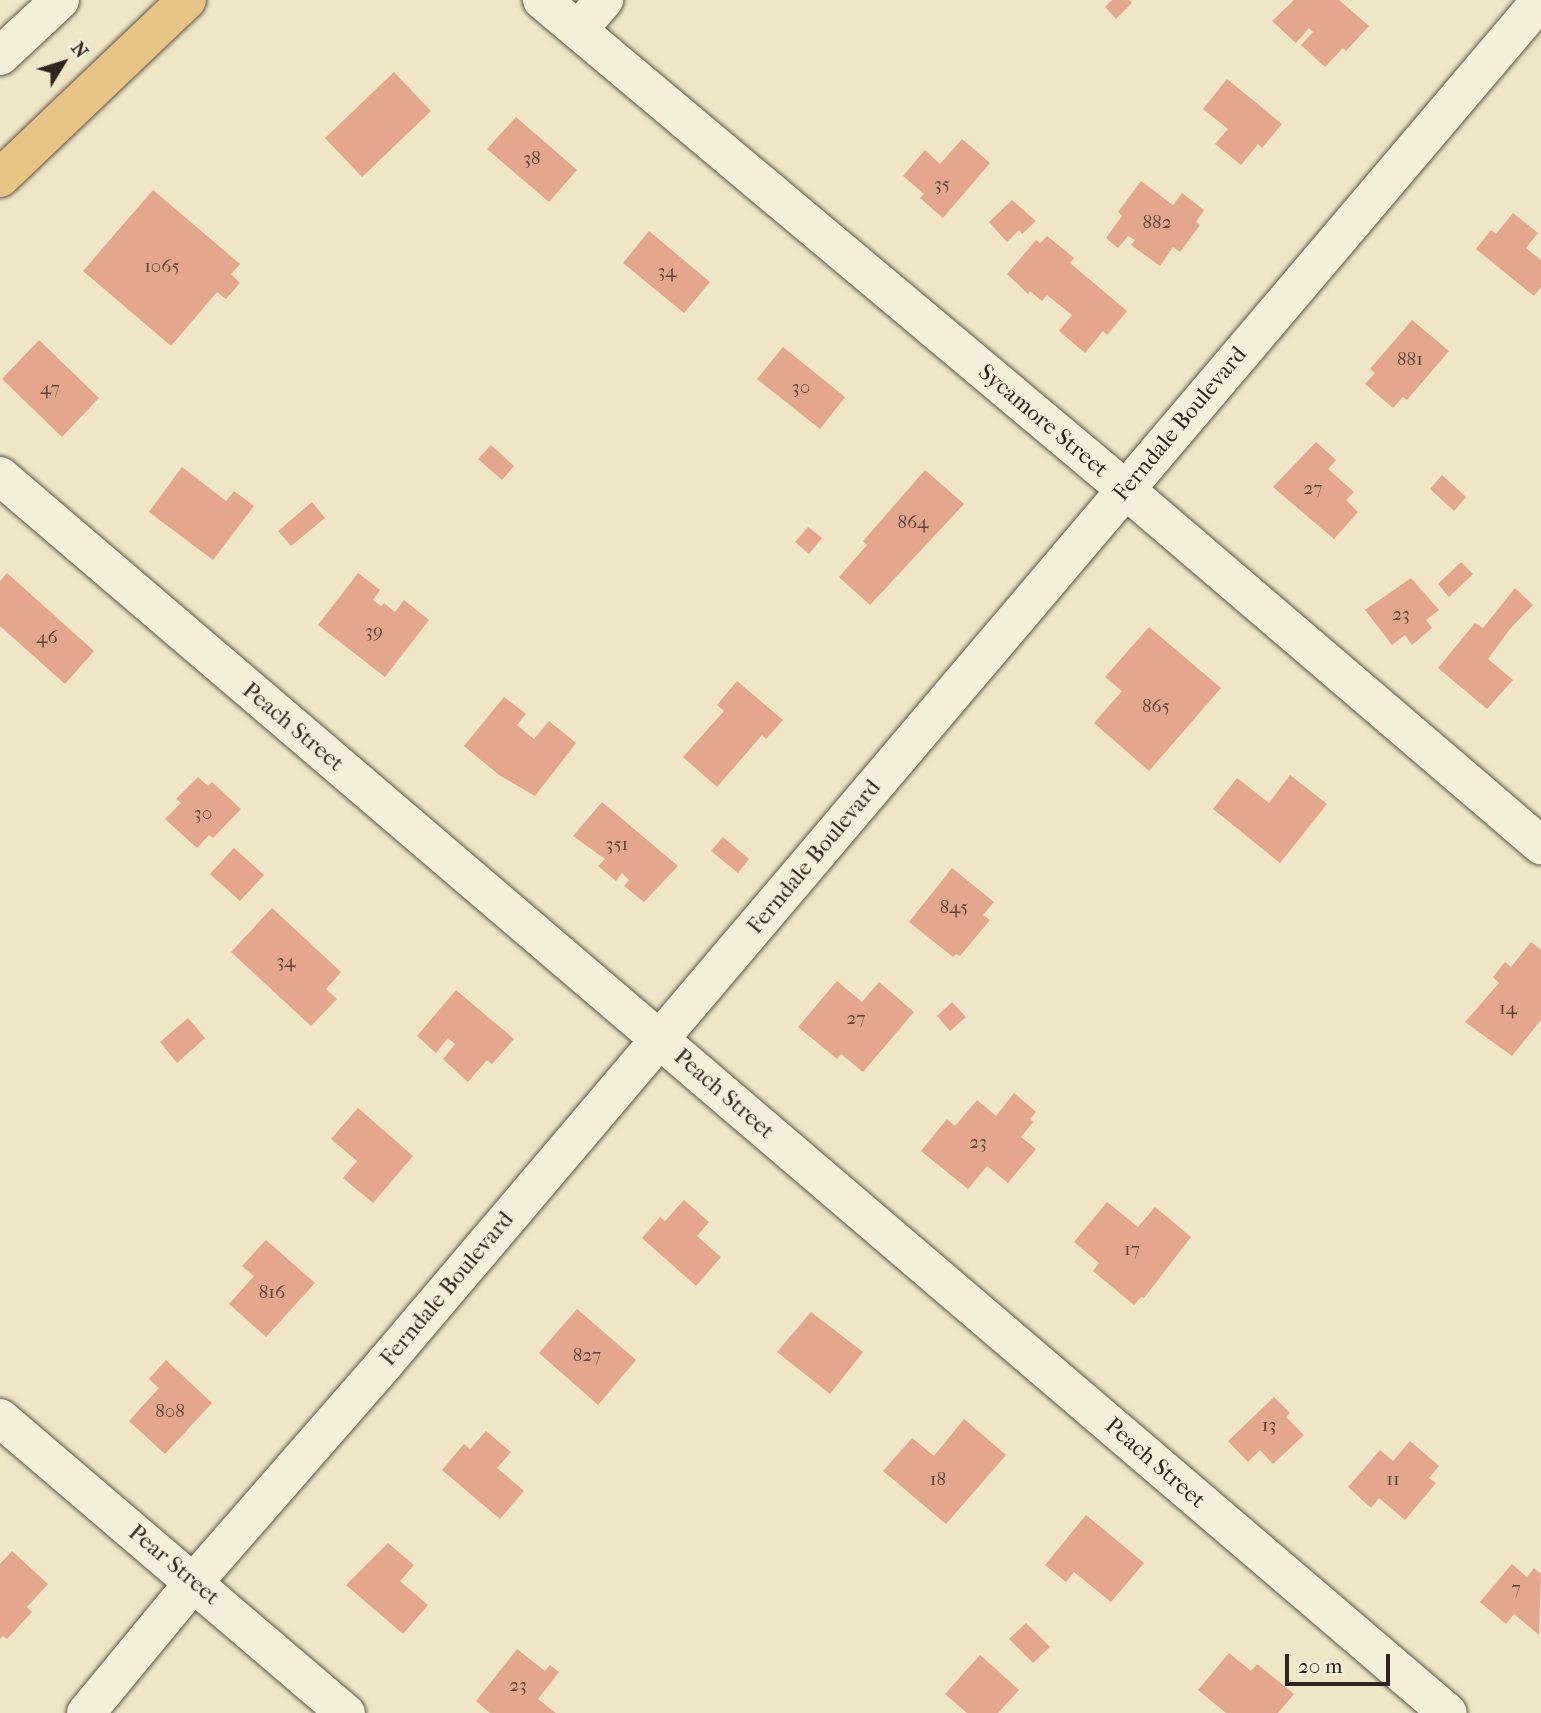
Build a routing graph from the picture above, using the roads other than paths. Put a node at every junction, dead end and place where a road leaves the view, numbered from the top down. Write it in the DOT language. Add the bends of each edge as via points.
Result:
graph roads {
  1 [pos="60,0"];
  2 [pos="187,0"];
  3 [pos="542,0"];
  4 [pos="604,0"];
  5 [pos="1541,0"];
  6 [pos="578,30"];
  7 [pos="0,56"];
  8 [pos="0,178"];
  9 [pos="0,476"];
  10 [pos="1125,489"];
  11 [pos="1541,845"];
  12 [pos="660,1038"];
  13 [pos="0,1418"];
  14 [pos="194,1582"];
  15 [pos="86,1713"];
  16 [pos="346,1713"];
  17 [pos="1448,1713"];
  1 -- 7 [label="street"];
  2 -- 8 [label="main road"];
  3 -- 6 [label="street, Sycamore Street"];
  4 -- 6 [label="street"];
  5 -- 10 [label="street, Ferndale Boulevard"];
  6 -- 10 [label="street, Sycamore Street"];
  9 -- 12 [label="street, Peach Street"];
  10 -- 11 [label="street, Sycamore Street"];
  10 -- 12 [label="street, Ferndale Boulevard"];
  12 -- 14 [label="street, Ferndale Boulevard"];
  12 -- 17 [label="street, Peach Street"];
  13 -- 14 [label="street, Pear Street"];
  14 -- 15 [label="street, Ferndale Boulevard"];
  14 -- 16 [label="street, Pear Street"];
}
